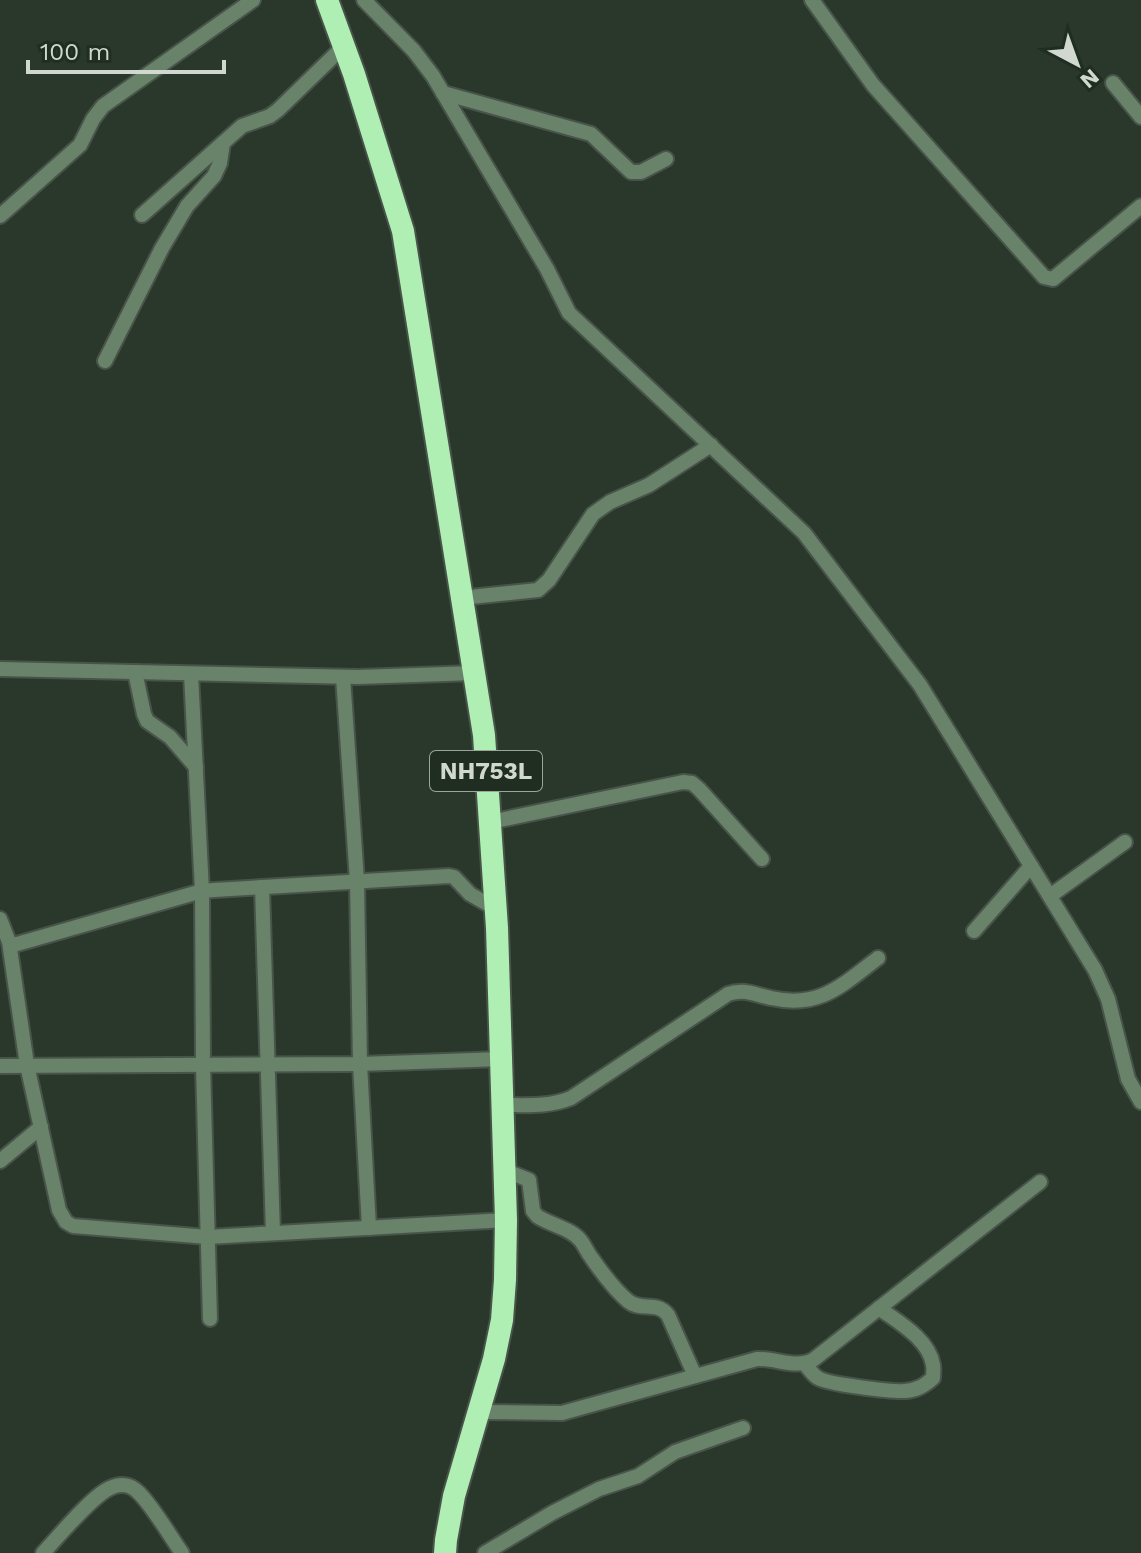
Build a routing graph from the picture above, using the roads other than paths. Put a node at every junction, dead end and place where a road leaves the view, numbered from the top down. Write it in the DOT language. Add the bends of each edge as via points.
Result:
graph roads {
  1 [pos="253,0"];
  2 [pos="327,0"];
  3 [pos="364,0"];
  4 [pos="812,0"];
  5 [pos="344,46"];
  6 [pos="1113,83"];
  7 [pos="443,93"];
  8 [pos="1141,117"];
  9 [pos="223,143"];
  10 [pos="666,159"];
  11 [pos="1141,206"];
  12 [pos="142,215"];
  13 [pos="0,216"];
  14 [pos="105,361"];
  15 [pos="711,445"];
  16 [pos="461,598"];
  17 [pos="0,669"];
  18 [pos="135,672"];
  19 [pos="474,673"];
  20 [pos="191,674"];
  21 [pos="343,677"];
  22 [pos="196,768"];
  23 [pos="490,822"];
  24 [pos="1125,842"];
  25 [pos="762,859"];
  26 [pos="1031,866"];
  27 [pos="357,881"];
  28 [pos="262,887"];
  29 [pos="202,891"];
  30 [pos="1050,896"];
  31 [pos="496,909"];
  32 [pos="0,919"];
  33 [pos="974,931"];
  34 [pos="10,946"];
  35 [pos="878,958"];
  36 [pos="501,1059"];
  37 [pos="267,1064"];
  38 [pos="360,1064"];
  39 [pos="27,1065"];
  40 [pos="203,1065"];
  41 [pos="0,1066"];
  42 [pos="1141,1102"];
  43 [pos="502,1105"];
  44 [pos="41,1127"];
  45 [pos="0,1161"];
  46 [pos="504,1170"];
  47 [pos="1040,1182"];
  48 [pos="506,1220"];
  49 [pos="369,1228"];
  50 [pos="273,1233"];
  51 [pos="208,1237"];
  52 [pos="879,1308"];
  53 [pos="210,1319"];
  54 [pos="805,1364"];
  55 [pos="695,1376"];
  56 [pos="479,1412"];
  57 [pos="743,1428"];
  58 [pos="43,1553"];
  59 [pos="182,1553"];
  60 [pos="445,1553"];
  61 [pos="485,1553"];
  1 -- 13 [label="street" via="103,106 80,145"];
  2 -- 5 [label="highway, NH753L"];
  3 -- 7 [label="street" via="414,51"];
  4 -- 11 [label="street" via="869,80 1044,277 1053,279"];
  5 -- 9 [label="street" via="278,110 242,126"];
  5 -- 16 [label="highway, NH753L" via="403,231"];
  6 -- 8 [label="street"];
  7 -- 10 [label="street" via="591,134 636,173"];
  7 -- 15 [label="street" via="569,313"];
  9 -- 12 [label="street"];
  9 -- 14 [label="street" via="214,176 187,206 162,248"];
  15 -- 16 [label="street" via="593,514 538,590"];
  15 -- 26 [label="street" via="804,533 911,672"];
  16 -- 19 [label="highway, NH753L"];
  17 -- 18 [label="street"];
  18 -- 20 [label="street"];
  18 -- 22 [label="street" via="147,721 170,737"];
  19 -- 21 [label="street"];
  19 -- 23 [label="highway, NH753L"];
  20 -- 21 [label="street"];
  20 -- 22 [label="street"];
  21 -- 27 [label="street"];
  22 -- 29 [label="street"];
  23 -- 25 [label="street" via="692,783"];
  23 -- 31 [label="highway, NH753L"];
  24 -- 30 [label="street"];
  26 -- 30 [label="street"];
  26 -- 33 [label="street"];
  27 -- 28 [label="street"];
  27 -- 31 [label="street" via="454,877"];
  27 -- 38 [label="street"];
  28 -- 29 [label="street"];
  28 -- 37 [label="street"];
  29 -- 34 [label="street"];
  29 -- 40 [label="street"];
  30 -- 42 [label="street" via="1103,986 1128,1079"];
  31 -- 36 [label="highway, NH753L"];
  32 -- 34 [label="street"];
  34 -- 39 [label="street"];
  35 -- 43 [label="street" via="816,998 784,1001 738,990 571,1098 542,1106"];
  36 -- 38 [label="street"];
  36 -- 43 [label="highway, NH753L"];
  37 -- 38 [label="street"];
  37 -- 40 [label="street"];
  37 -- 50 [label="street"];
  38 -- 49 [label="street"];
  39 -- 40 [label="street"];
  39 -- 41 [label="street"];
  39 -- 44 [label="street"];
  40 -- 51 [label="street"];
  43 -- 46 [label="highway, NH753L"];
  44 -- 45 [label="street"];
  44 -- 51 [label="street" via="66,1222"];
  46 -- 48 [label="highway, NH753L"];
  46 -- 55 [label="street" via="529,1180 537,1216 574,1234 627,1300 664,1310"];
  47 -- 52 [label="street"];
  48 -- 49 [label="street"];
  48 -- 56 [label="highway, NH753L" via="502,1320"];
  49 -- 50 [label="street"];
  50 -- 51 [label="street"];
  51 -- 53 [label="street"];
  52 -- 54 [label="street"];
  52 -- 54 [label="street" via="924,1345 933,1378 923,1387 904,1391 839,1384 821,1380"];
  54 -- 55 [label="street" via="757,1359"];
  55 -- 56 [label="street" via="562,1413"];
  56 -- 60 [label="highway, NH753L" via="454,1496"];
  57 -- 61 [label="street" via="675,1452"];
  58 -- 59 [label="street" via="97,1497 119,1484 140,1493"];
}
